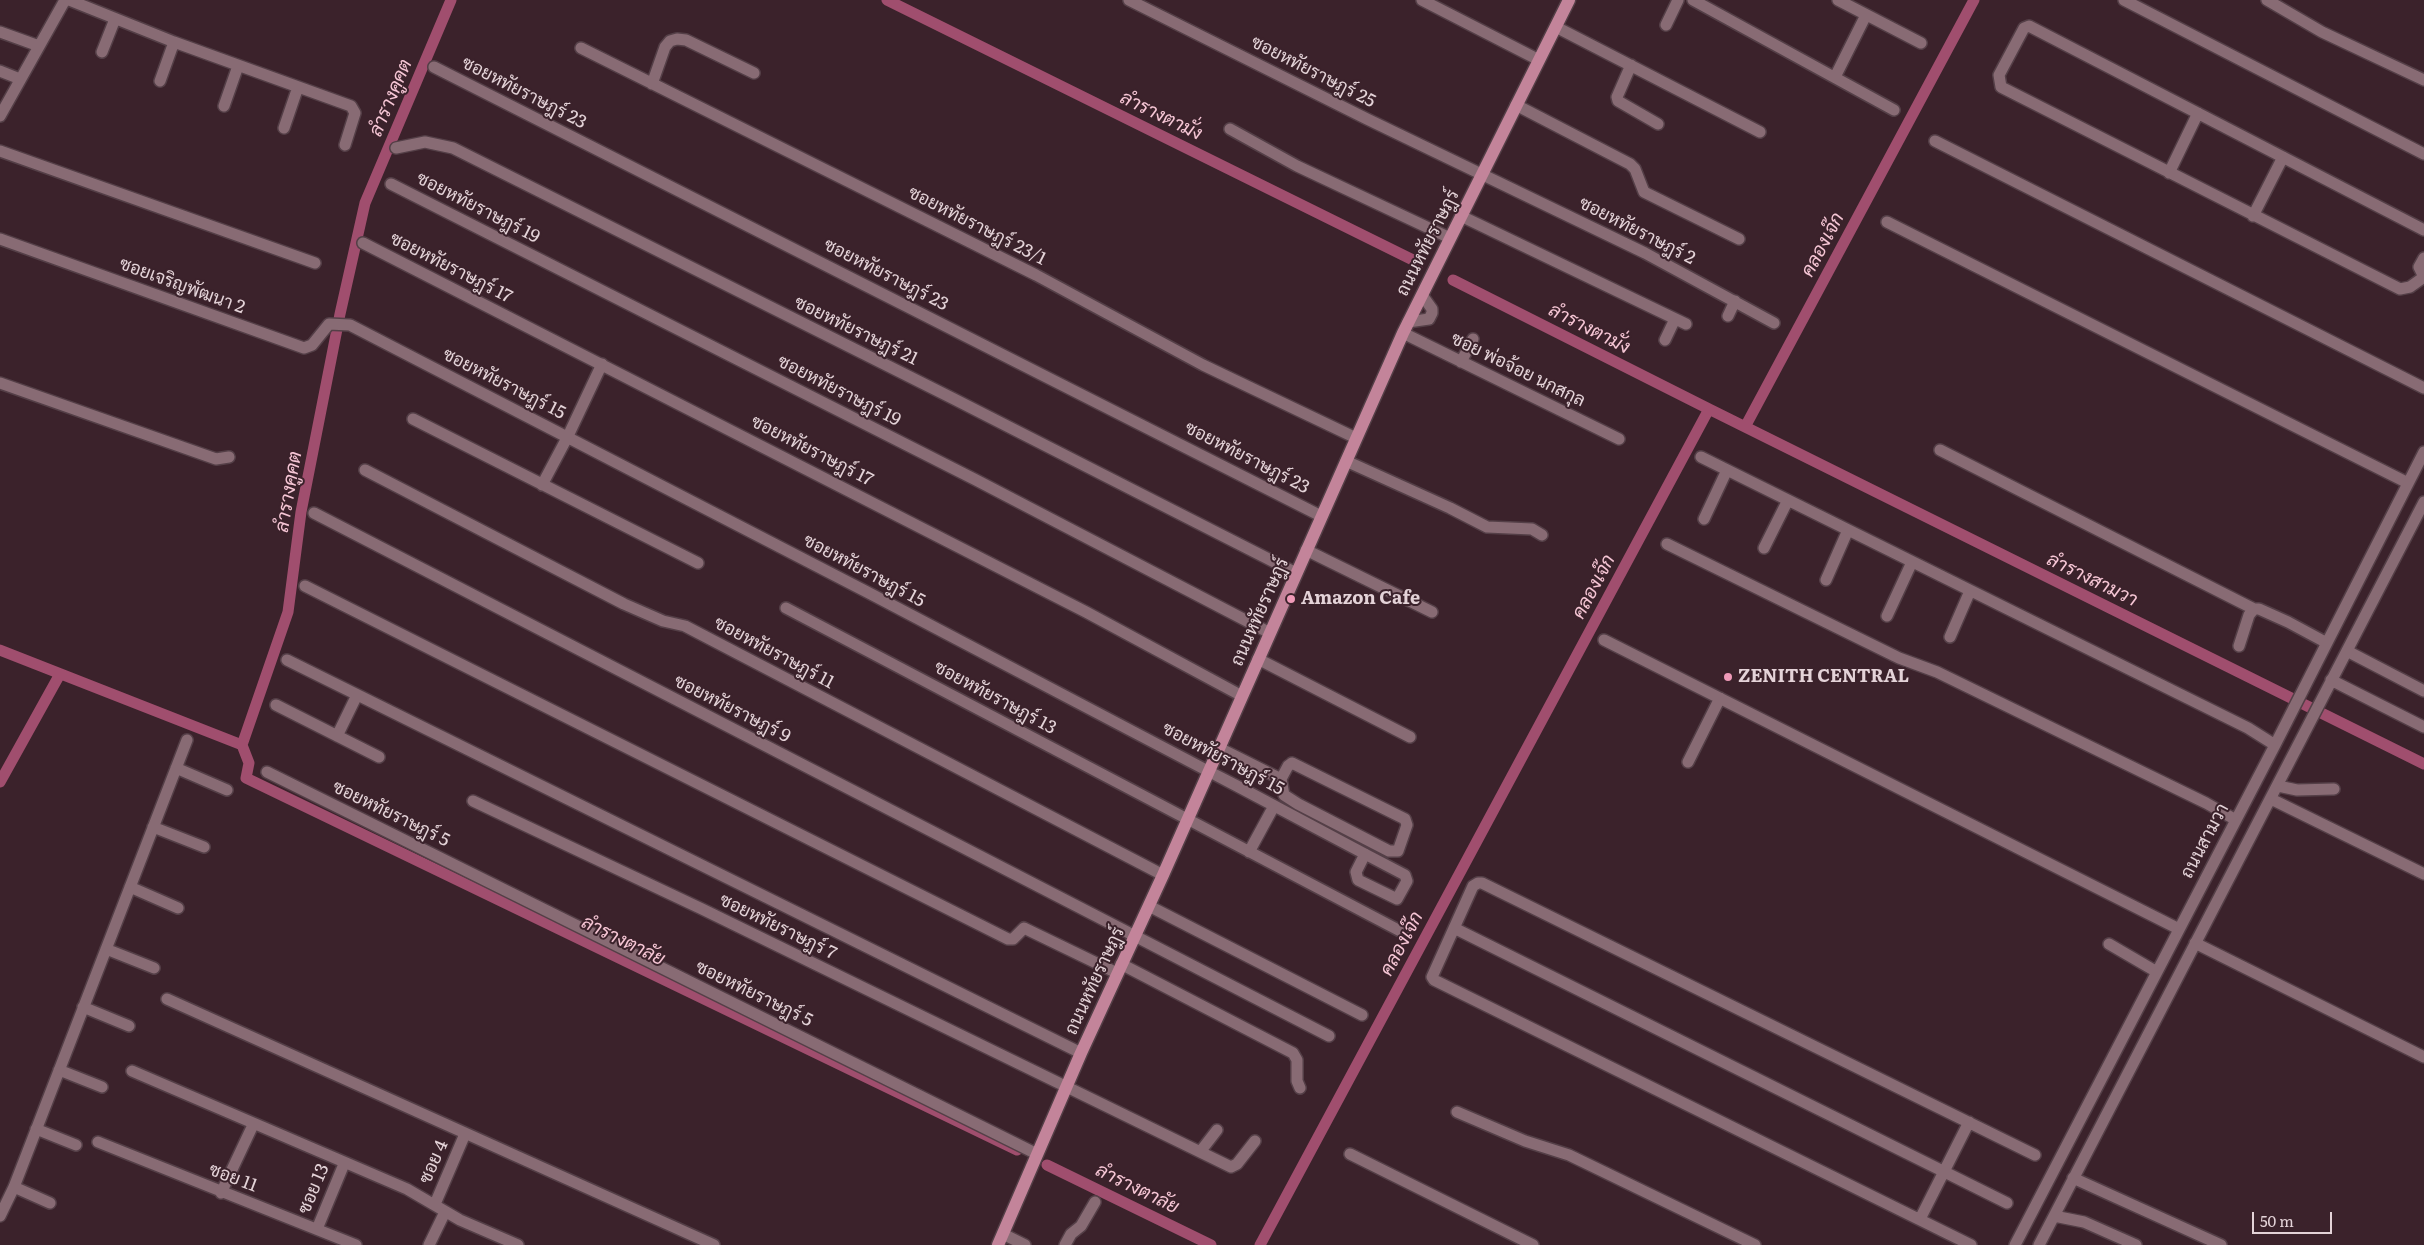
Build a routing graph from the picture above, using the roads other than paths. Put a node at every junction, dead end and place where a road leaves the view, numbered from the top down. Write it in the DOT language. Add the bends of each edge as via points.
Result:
graph roads {
  1 [pos="67,0"];
  2 [pos="1128,0"];
  3 [pos="1422,0"];
  4 [pos="1569,0"];
  5 [pos="1678,0"];
  6 [pos="1693,0"];
  7 [pos="1838,0"];
  8 [pos="2124,0"];
  9 [pos="2267,0"];
  10 [pos="1866,15"];
  11 [pos="115,19"];
  12 [pos="1666,24"];
  13 [pos="1556,27"];
  14 [pos="0,32"];
  15 [pos="174,42"];
  16 [pos="1921,44"];
  17 [pos="40,46"];
  18 [pos="581,48"];
  19 [pos="102,52"];
  20 [pos="1539,60"];
  21 [pos="1631,65"];
  22 [pos="238,66"];
  23 [pos="434,67"];
  24 [pos="0,71"];
  25 [pos="754,73"];
  26 [pos="1835,77"];
  27 [pos="20,79"];
  28 [pos="2424,80"];
  29 [pos="160,81"];
  30 [pos="652,84"];
  31 [pos="298,87"];
  32 [pos="1516,105"];
  33 [pos="224,106"];
  34 [pos="1894,110"];
  35 [pos="2198,113"];
  36 [pos="0,116"];
  37 [pos="1658,124"];
  38 [pos="284,128"];
  39 [pos="1230,129"];
  40 [pos="1760,132"];
  41 [pos="1935,141"];
  42 [pos="345,145"];
  43 [pos="396,148"];
  44 [pos="0,151"];
  45 [pos="2424,154"];
  46 [pos="2283,157"];
  47 [pos="2170,173"];
  48 [pos="1482,174"];
  49 [pos="391,184"];
  50 [pos="1461,216"];
  51 [pos="2253,216"];
  52 [pos="1887,222"];
  53 [pos="2424,230"];
  54 [pos="1450,238"];
  55 [pos="0,239"];
  56 [pos="1739,239"];
  57 [pos="363,243"];
  58 [pos="2424,258"];
  59 [pos="315,263"];
  60 [pos="2424,277"];
  61 [pos="1422,295"];
  62 [pos="1734,301"];
  63 [pos="1728,316"];
  64 [pos="344,323"];
  65 [pos="1774,323"];
  66 [pos="1405,327"];
  67 [pos="1474,339"];
  68 [pos="1665,340"];
  69 [pos="1461,362"];
  70 [pos="602,364"];
  71 [pos="0,383"];
  72 [pos="2424,388"];
  73 [pos="413,419"];
  74 [pos="568,436"];
  75 [pos="1356,438"];
  76 [pos="1619,439"];
  77 [pos="1940,450"];
  78 [pos="2424,452"];
  79 [pos="229,457"];
  80 [pos="1701,457"];
  81 [pos="1346,461"];
  82 [pos="365,470"];
  83 [pos="1727,470"];
  84 [pos="2408,483"];
  85 [pos="542,485"];
  86 [pos="1788,500"];
  87 [pos="2424,502"];
  88 [pos="314,513"];
  89 [pos="1321,516"];
  90 [pos="1704,519"];
  91 [pos="1848,530"];
  92 [pos="1542,535"];
  93 [pos="2380,540"];
  94 [pos="1667,544"];
  95 [pos="1764,548"];
  96 [pos="1306,550"];
  97 [pos="2398,551"];
  98 [pos="1912,562"];
  99 [pos="698,564"];
  100 [pos="1296,573"];
  101 [pos="1826,580"];
  102 [pos="305,586"];
  103 [pos="1970,591"];
  104 [pos="786,608"];
  105 [pos="2254,609"];
  106 [pos="1432,612"];
  107 [pos="1887,616"];
  108 [pos="1270,633"];
  109 [pos="1950,637"];
  110 [pos="1604,640"];
  111 [pos="2327,643"];
  112 [pos="2239,646"];
  113 [pos="2347,651"];
  114 [pos="1258,659"];
  115 [pos="286,660"];
  116 [pos="2331,680"];
  117 [pos="2424,691"];
  118 [pos="357,695"];
  119 [pos="1242,696"];
  120 [pos="1720,698"];
  121 [pos="276,705"];
  122 [pos="2424,727"];
  123 [pos="337,736"];
  124 [pos="1410,737"];
  125 [pos="187,740"];
  126 [pos="2275,745"];
  127 [pos="1219,748"];
  128 [pos="379,757"];
  129 [pos="1688,762"];
  130 [pos="176,768"];
  131 [pos="1208,771"];
  132 [pos="267,772"];
  133 [pos="1281,779"];
  134 [pos="2278,786"];
  135 [pos="227,790"];
  136 [pos="2334,790"];
  137 [pos="2271,799"];
  138 [pos="473,801"];
  139 [pos="1274,806"];
  140 [pos="1188,820"];
  141 [pos="2236,820"];
  142 [pos="153,827"];
  143 [pos="204,847"];
  144 [pos="1249,852"];
  145 [pos="1365,854"];
  146 [pos="2424,874"];
  147 [pos="1163,875"];
  148 [pos="130,887"];
  149 [pos="1149,906"];
  150 [pos="178,908"];
  151 [pos="1454,928"];
  152 [pos="2179,929"];
  153 [pos="1404,933"];
  154 [pos="1134,937"];
  155 [pos="2195,943"];
  156 [pos="2109,944"];
  157 [pos="106,949"];
  158 [pos="154,968"];
  159 [pos="1119,969"];
  160 [pos="2157,972"];
  161 [pos="167,998"];
  162 [pos="83,1008"];
  163 [pos="1362,1014"];
  164 [pos="129,1026"];
  165 [pos="1330,1036"];
  166 [pos="1081,1053"];
  167 [pos="2424,1057"];
  168 [pos="59,1070"];
  169 [pos="132,1071"];
  170 [pos="102,1087"];
  171 [pos="1066,1087"];
  172 [pos="1300,1088"];
  173 [pos="1457,1112"];
  174 [pos="1969,1122"];
  175 [pos="253,1125"];
  176 [pos="36,1129"];
  177 [pos="1217,1130"];
  178 [pos="465,1134"];
  179 [pos="1255,1141"];
  180 [pos="98,1142"];
  181 [pos="76,1145"];
  182 [pos="1200,1152"];
  183 [pos="1037,1154"];
  184 [pos="1350,1154"];
  185 [pos="2035,1155"];
  186 [pos="344,1164"];
  187 [pos="1945,1170"];
  188 [pos="2073,1178"];
  189 [pos="14,1187"];
  190 [pos="221,1193"];
  191 [pos="1095,1202"];
  192 [pos="50,1203"];
  193 [pos="2007,1203"];
  194 [pos="435,1204"];
  195 [pos="445,1212"];
  196 [pos="0,1216"];
  197 [pos="2054,1216"];
  198 [pos="1920,1219"];
  199 [pos="317,1229"];
  200 [pos="1001,1240"];
  201 [pos="514,1244"];
  202 [pos="356,1245"];
  203 [pos="429,1245"];
  204 [pos="714,1245"];
  205 [pos="1025,1245"];
  206 [pos="1065,1245"];
  207 [pos="1533,1245"];
  208 [pos="1755,1245"];
  209 [pos="1971,1245"];
  210 [pos="2015,1245"];
  211 [pos="2039,1245"];
  212 [pos="2136,1245"];
  213 [pos="2221,1245"];
  1 -- 11 [label="street"];
  1 -- 17 [label="street"];
  2 -- 48 [label="street, ซอยหทัยราษฎร์ 25"];
  3 -- 20 [label="street"];
  4 -- 13 [label="main road, ถนนหทัยราษฎร์"];
  5 -- 12 [label="street"];
  6 -- 26 [label="street"];
  7 -- 10 [label="street"];
  8 -- 45 [label="street"];
  9 -- 28 [label="street" via="2322,32"];
  10 -- 16 [label="street"];
  10 -- 26 [label="street"];
  11 -- 15 [label="street"];
  11 -- 19 [label="street"];
  13 -- 20 [label="main road, ถนนหทัยราษฎร์"];
  13 -- 21 [label="street"];
  14 -- 17 [label="street"];
  15 -- 22 [label="street"];
  15 -- 29 [label="street"];
  17 -- 27 [label="street"];
  18 -- 30 [label="street, ซอยหทัยราษฎร์ 23/1"];
  20 -- 32 [label="main road, ถนนหทัยราษฎร์"];
  21 -- 37 [label="street" via="1618,101"];
  21 -- 40 [label="street"];
  22 -- 31 [label="street"];
  22 -- 33 [label="street"];
  23 -- 89 [label="street, ซอยหทัยราษฎร์ 23"];
  24 -- 27 [label="street"];
  25 -- 30 [label="street" via="686,40 677,39 665,47"];
  26 -- 34 [label="street"];
  27 -- 36 [label="street"];
  30 -- 75 [label="street, ซอยหทัยราษฎร์ 23/1" via="1036,275 1203,365"];
  31 -- 38 [label="street"];
  31 -- 42 [label="street" via="355,109"];
  32 -- 48 [label="main road, ถนนหทัยราษฎร์"];
  32 -- 56 [label="street" via="1630,164 1644,192"];
  35 -- 46 [label="street"];
  35 -- 47 [label="street"];
  35 -- 47 [label="street" via="2029,26 2024,28 1999,75 2002,88"];
  39 -- 54 [label="street" via="1297,166"];
  41 -- 72 [label="street"];
  43 -- 100 [label="street, ซอยหทัยราษฎร์ 21" via="425,142 453,148"];
  44 -- 59 [label="street"];
  46 -- 51 [label="street"];
  46 -- 53 [label="street"];
  47 -- 51 [label="street"];
  48 -- 50 [label="main road, ถนนหทัยราษฎร์"];
  48 -- 62 [label="street, ซอยหทัยราษฎร์ 2" via="1645,253"];
  49 -- 108 [label="street, ซอยหทัยราษฎร์ 19" via="976,480"];
  50 -- 54 [label="main road, ถนนหทัยราษฎร์"];
  50 -- 68 [label="street" via="1680,322"];
  51 -- 60 [label="street" via="2400,289 2410,288"];
  52 -- 84 [label="street"];
  54 -- 61 [label="main road, ถนนหทัยราษฎร์"];
  55 -- 64 [label="street, ซอยเจริญพัฒนา 2" via="304,348 312,345 329,324"];
  57 -- 70 [label="street, ซอยหทัยราษฎร์ 17"];
  58 -- 60 [label="street" via="2419,267"];
  61 -- 66 [label="main road, ถนนหทัยราษฎร์"];
  61 -- 66 [label="street" via="1432,309 1429,319"];
  62 -- 63 [label="street"];
  62 -- 65 [label="street, ซอยหทัยราษฎร์ 2"];
  64 -- 74 [label="street, ซอยหทัยราษฎร์ 15"];
  66 -- 69 [label="street, ซอย พ่อจ้อย นกสกุล"];
  66 -- 75 [label="main road, ถนนหทัยราษฎร์"];
  67 -- 69 [label="street"];
  69 -- 76 [label="street, ซอย พ่อจ้อย นกสกุล"];
  70 -- 74 [label="street"];
  70 -- 119 [label="street, ซอยหทัยราษฎร์ 17" via="1086,612"];
  71 -- 79 [label="street" via="216,459"];
  73 -- 85 [label="street"];
  74 -- 85 [label="street"];
  74 -- 131 [label="street, ซอยหทัยราษฎร์ 15"];
  75 -- 81 [label="main road, ถนนหทัยราษฎร์"];
  77 -- 105 [label="street"];
  78 -- 84 [label="street, ถนนสามวา"];
  80 -- 83 [label="street"];
  81 -- 89 [label="main road, ถนนหทัยราษฎร์"];
  81 -- 92 [label="street" via="1487,527 1532,529"];
  82 -- 147 [label="street, ซอยหทัยราษฎร์ 11" via="624,604 663,621 685,626"];
  83 -- 86 [label="street"];
  83 -- 90 [label="street"];
  84 -- 93 [label="street, ถนนสามวา"];
  85 -- 99 [label="street"];
  86 -- 91 [label="street"];
  86 -- 95 [label="street"];
  87 -- 97 [label="street"];
  88 -- 154 [label="street, ซอยหทัยราษฎร์ 9"];
  89 -- 96 [label="main road, ถนนหทัยราษฎร์"];
  91 -- 98 [label="street"];
  91 -- 101 [label="street"];
  93 -- 97 [label="street"];
  93 -- 111 [label="street, ถนนสามวา"];
  94 -- 141 [label="street" via="1899,658 1946,676"];
  96 -- 100 [label="main road, ถนนหทัยราษฎร์"];
  96 -- 106 [label="street"];
  97 -- 113 [label="street"];
  98 -- 103 [label="street"];
  98 -- 107 [label="street"];
  100 -- 108 [label="main road, ถนนหทัยราษฎร์"];
  102 -- 159 [label="street" via="1008,940 1024,928"];
  103 -- 109 [label="street"];
  103 -- 126 [label="street" via="2239,724"];
  104 -- 140 [label="street, ซอยหทัยราษฎร์ 13"];
  105 -- 111 [label="street" via="2288,622"];
  105 -- 112 [label="street"];
  108 -- 114 [label="main road, ถนนหทัยราษฎร์"];
  110 -- 120 [label="street"];
  111 -- 126 [label="street, ถนนสามวา"];
  113 -- 116 [label="street"];
  113 -- 117 [label="street"];
  114 -- 119 [label="main road, ถนนหทัยราษฎร์"];
  114 -- 124 [label="street"];
  115 -- 118 [label="street"];
  116 -- 122 [label="street"];
  116 -- 134 [label="street"];
  118 -- 123 [label="street"];
  118 -- 166 [label="street"];
  119 -- 127 [label="main road, ถนนหทัยราษฎร์"];
  120 -- 129 [label="street"];
  120 -- 152 [label="street"];
  121 -- 123 [label="street"];
  123 -- 128 [label="street"];
  125 -- 130 [label="street"];
  126 -- 141 [label="street, ถนนสามวา"];
  127 -- 131 [label="main road, ถนนหทัยราษฎร์"];
  127 -- 133 [label="street"];
  130 -- 135 [label="street"];
  130 -- 142 [label="street"];
  131 -- 139 [label="street, ซอยหทัยราษฎร์ 15"];
  131 -- 140 [label="main road, ถนนหทัยราษฎร์"];
  132 -- 183 [label="street, ซอยหทัยราษฎร์ 5"];
  133 -- 133 [label="street" via="1284,795 1298,804 1390,851 1398,850 1407,825 1405,819 1292,763"];
  134 -- 136 [label="street" via="2297,790"];
  134 -- 137 [label="street"];
  137 -- 146 [label="street"];
  137 -- 155 [label="street"];
  138 -- 171 [label="street, ซอยหทัยราษฎร์ 7"];
  139 -- 144 [label="street"];
  139 -- 145 [label="street, ซอยหทัยราษฎร์ 15"];
  140 -- 144 [label="street, ซอยหทัยราษฎร์ 13"];
  140 -- 147 [label="main road, ถนนหทัยราษฎร์"];
  141 -- 152 [label="street, ถนนสามวา"];
  142 -- 143 [label="street"];
  142 -- 148 [label="street"];
  144 -- 153 [label="street, ซอยหทัยราษฎร์ 13"];
  145 -- 145 [label="street, ซอยหทัยราษฎร์ 15" via="1356,872 1358,880 1397,899 1407,881 1405,875"];
  147 -- 149 [label="main road, ถนนหทัยราษฎร์"];
  148 -- 150 [label="street"];
  148 -- 157 [label="street"];
  149 -- 154 [label="main road, ถนนหทัยราษฎร์"];
  149 -- 163 [label="street"];
  151 -- 174 [label="street" via="1473,886 1482,883"];
  151 -- 187 [label="street"];
  151 -- 198 [label="street" via="1432,977 1434,980"];
  152 -- 160 [label="street, ถนนสามวา"];
  154 -- 159 [label="main road, ถนนหทัยราษฎร์"];
  154 -- 165 [label="street, ซอยหทัยราษฎร์ 9"];
  155 -- 167 [label="street"];
  155 -- 188 [label="street"];
  156 -- 160 [label="street"];
  157 -- 158 [label="street"];
  157 -- 162 [label="street"];
  159 -- 166 [label="main road, ถนนหทัยราษฎร์"];
  159 -- 172 [label="street" via="1293,1053 1298,1060"];
  160 -- 210 [label="street, ถนนสามวา"];
  161 -- 178 [label="street"];
  162 -- 164 [label="street"];
  162 -- 168 [label="street"];
  166 -- 171 [label="main road, ถนนหทัยราษฎร์"];
  168 -- 170 [label="street"];
  168 -- 176 [label="street"];
  169 -- 175 [label="street"];
  171 -- 182 [label="street, ซอยหทัยราษฎร์ 7"];
  171 -- 183 [label="main road, ถนนหทัยราษฎร์"];
  173 -- 208 [label="street" via="1525,1141 1569,1154"];
  174 -- 185 [label="street"];
  174 -- 187 [label="street"];
  175 -- 186 [label="street"];
  175 -- 190 [label="street"];
  176 -- 181 [label="street"];
  176 -- 189 [label="street"];
  177 -- 182 [label="street"];
  178 -- 194 [label="street, ซอย 4"];
  178 -- 204 [label="street"];
  179 -- 182 [label="street, ซอยหทัยราษฎร์ 7" via="1230,1167"];
  180 -- 190 [label="street, ซอย 11"];
  183 -- 200 [label="main road, ถนนหทัยราษฎร์"];
  184 -- 207 [label="street"];
  186 -- 194 [label="street"];
  186 -- 199 [label="street, ซอย 13"];
  187 -- 193 [label="street"];
  187 -- 198 [label="street"];
  188 -- 197 [label="street"];
  188 -- 213 [label="street"];
  189 -- 192 [label="street"];
  189 -- 196 [label="street"];
  190 -- 199 [label="street, ซอย 11"];
  191 -- 206 [label="street"];
  194 -- 195 [label="street"];
  195 -- 201 [label="street"];
  195 -- 203 [label="street"];
  197 -- 211 [label="street"];
  197 -- 212 [label="street" via="2084,1222"];
  198 -- 209 [label="street"];
  199 -- 202 [label="street, ซอย 11"];
  200 -- 205 [label="street"];
}
